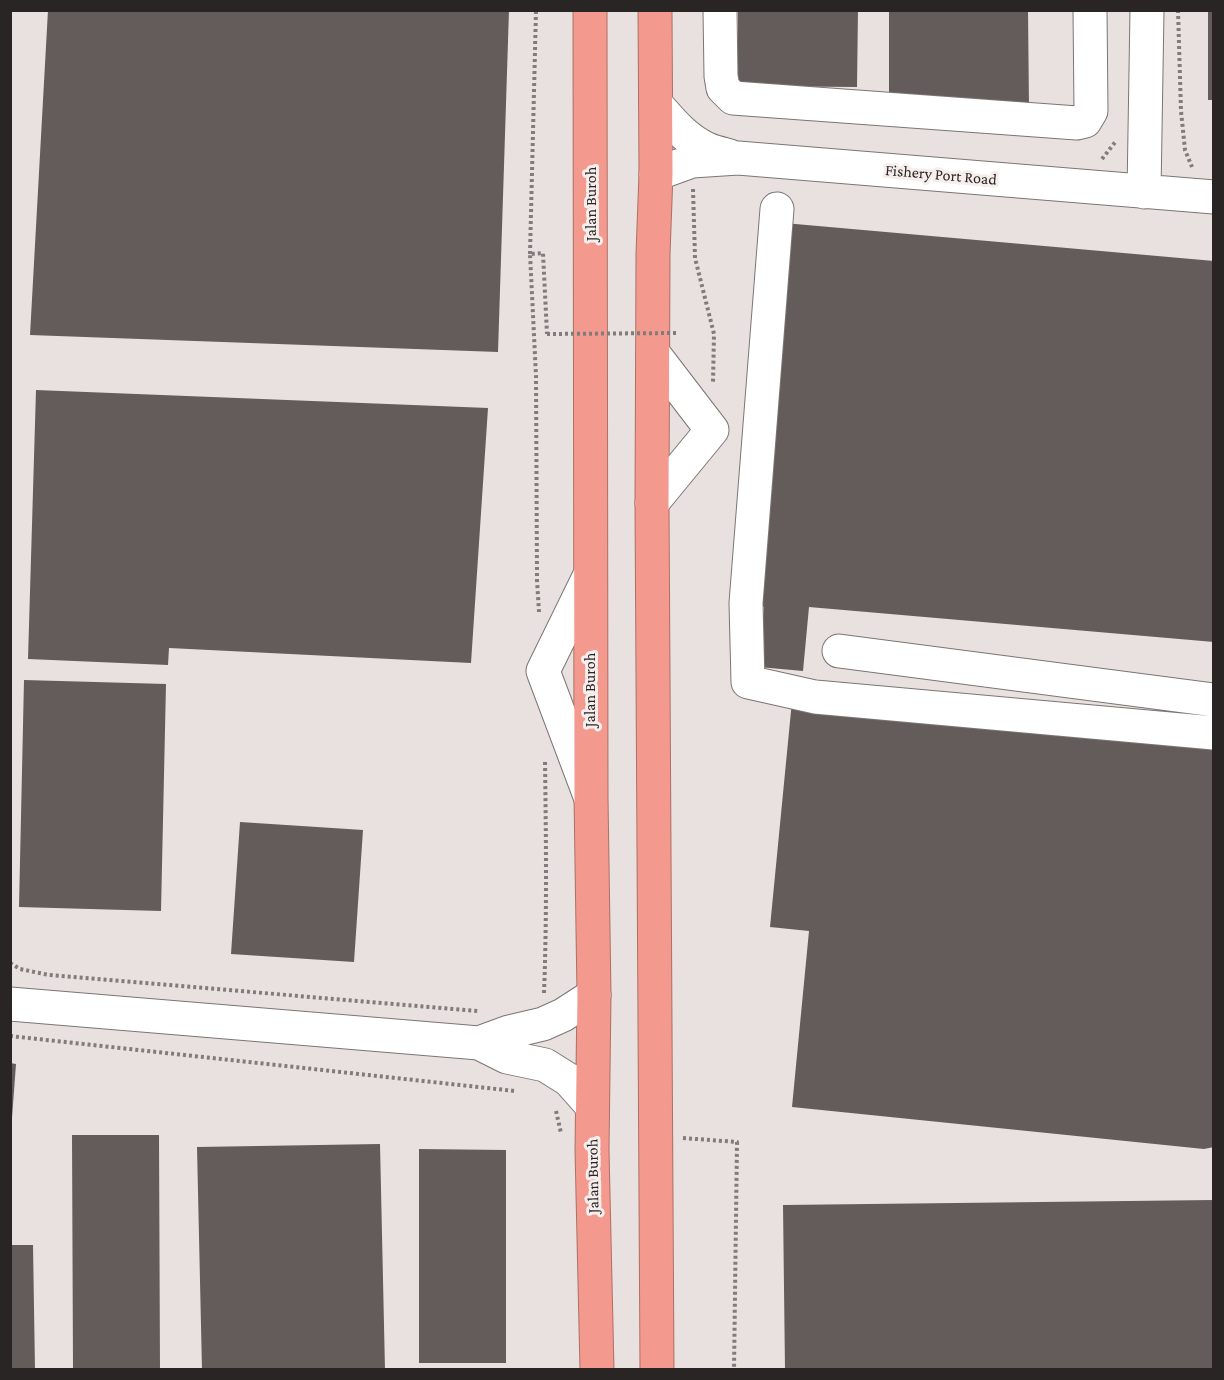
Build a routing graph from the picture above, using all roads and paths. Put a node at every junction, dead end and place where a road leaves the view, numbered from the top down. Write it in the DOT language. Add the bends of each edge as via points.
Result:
graph roads {
  1 [pos="536,10"];
  2 [pos="590,10"];
  3 [pos="655,10"];
  4 [pos="720,10"];
  5 [pos="1090,10"];
  6 [pos="1147,10"];
  7 [pos="1178,10"];
  8 [pos="656,104"];
  9 [pos="738,158"];
  10 [pos="692,161"];
  11 [pos="1192,168"];
  12 [pos="657,174"];
  13 [pos="1144,192"];
  14 [pos="1214,197"];
  15 [pos="777,209"];
  16 [pos="543,253"];
  17 [pos="530,254"];
  18 [pos="695,258"];
  19 [pos="685,261"];
  20 [pos="664,343"];
  21 [pos="712,430"];
  22 [pos="652,504"];
  23 [pos="590,575"];
  24 [pos="839,651"];
  25 [pos="1214,700"];
  26 [pos="1214,733"];
  27 [pos="591,797"];
  28 [pos="10,963"];
  29 [pos="594,995"];
  30 [pos="10,1004"];
  31 [pos="480,1027"];
  32 [pos="10,1036"];
  33 [pos="522,1091"];
  34 [pos="592,1106"];
  35 [pos="655,1136"];
  36 [pos="597,1370"];
  37 [pos="657,1370"];
  38 [pos="734,1370"];
  1 -- 17 [label="path"];
  2 -- 23 [label="highway, Jalan Buroh"];
  3 -- 8 [label="highway"];
  4 -- 5 [label="street" via="721,76 723,88 733,98 1077,123 1085,121 1091,111"];
  6 -- 13 [label="street"];
  7 -- 11 [label="path" via="1181,111 1185,150"];
  8 -- 9 [label="street, Fishery Port Road" via="688,138 707,149"];
  8 -- 12 [label="highway"];
  9 -- 10 [label="street, Fishery Port Road"];
  9 -- 13 [label="street, Fishery Port Road"];
  10 -- 12 [label="street, Fishery Port Road"];
  10 -- 18 [label="path"];
  12 -- 20 [label="highway" via="653,254"];
  13 -- 14 [label="street, Fishery Port Road"];
  15 -- 26 [label="street" via="746,603 748,682 815,697"];
  16 -- 20 [label="path, bridge" via="547,334"];
  18 -- 19 [label="path"];
  18 -- 21 [label="path" via="714,334"];
  20 -- 21 [label="street"];
  20 -- 22 [label="highway"];
  21 -- 22 [label="street"];
  22 -- 35 [label="highway"];
  23 -- 27 [label="highway, Jalan Buroh"];
  23 -- 27 [label="street" via="543,671"];
  24 -- 25 [label="street"];
  27 -- 29 [label="highway, Jalan Buroh"];
  28 -- 31 [label="path" via="49,975"];
  29 -- 31 [label="street" via="543,1024 509,1032"];
  29 -- 34 [label="highway, Jalan Buroh"];
  30 -- 31 [label="street"];
  31 -- 34 [label="street" via="507,1057 545,1065 569,1080"];
  32 -- 33 [label="path"];
  34 -- 36 [label="highway, Jalan Buroh"];
  35 -- 37 [label="highway"];
  35 -- 38 [label="path" via="736,1142"];
}
